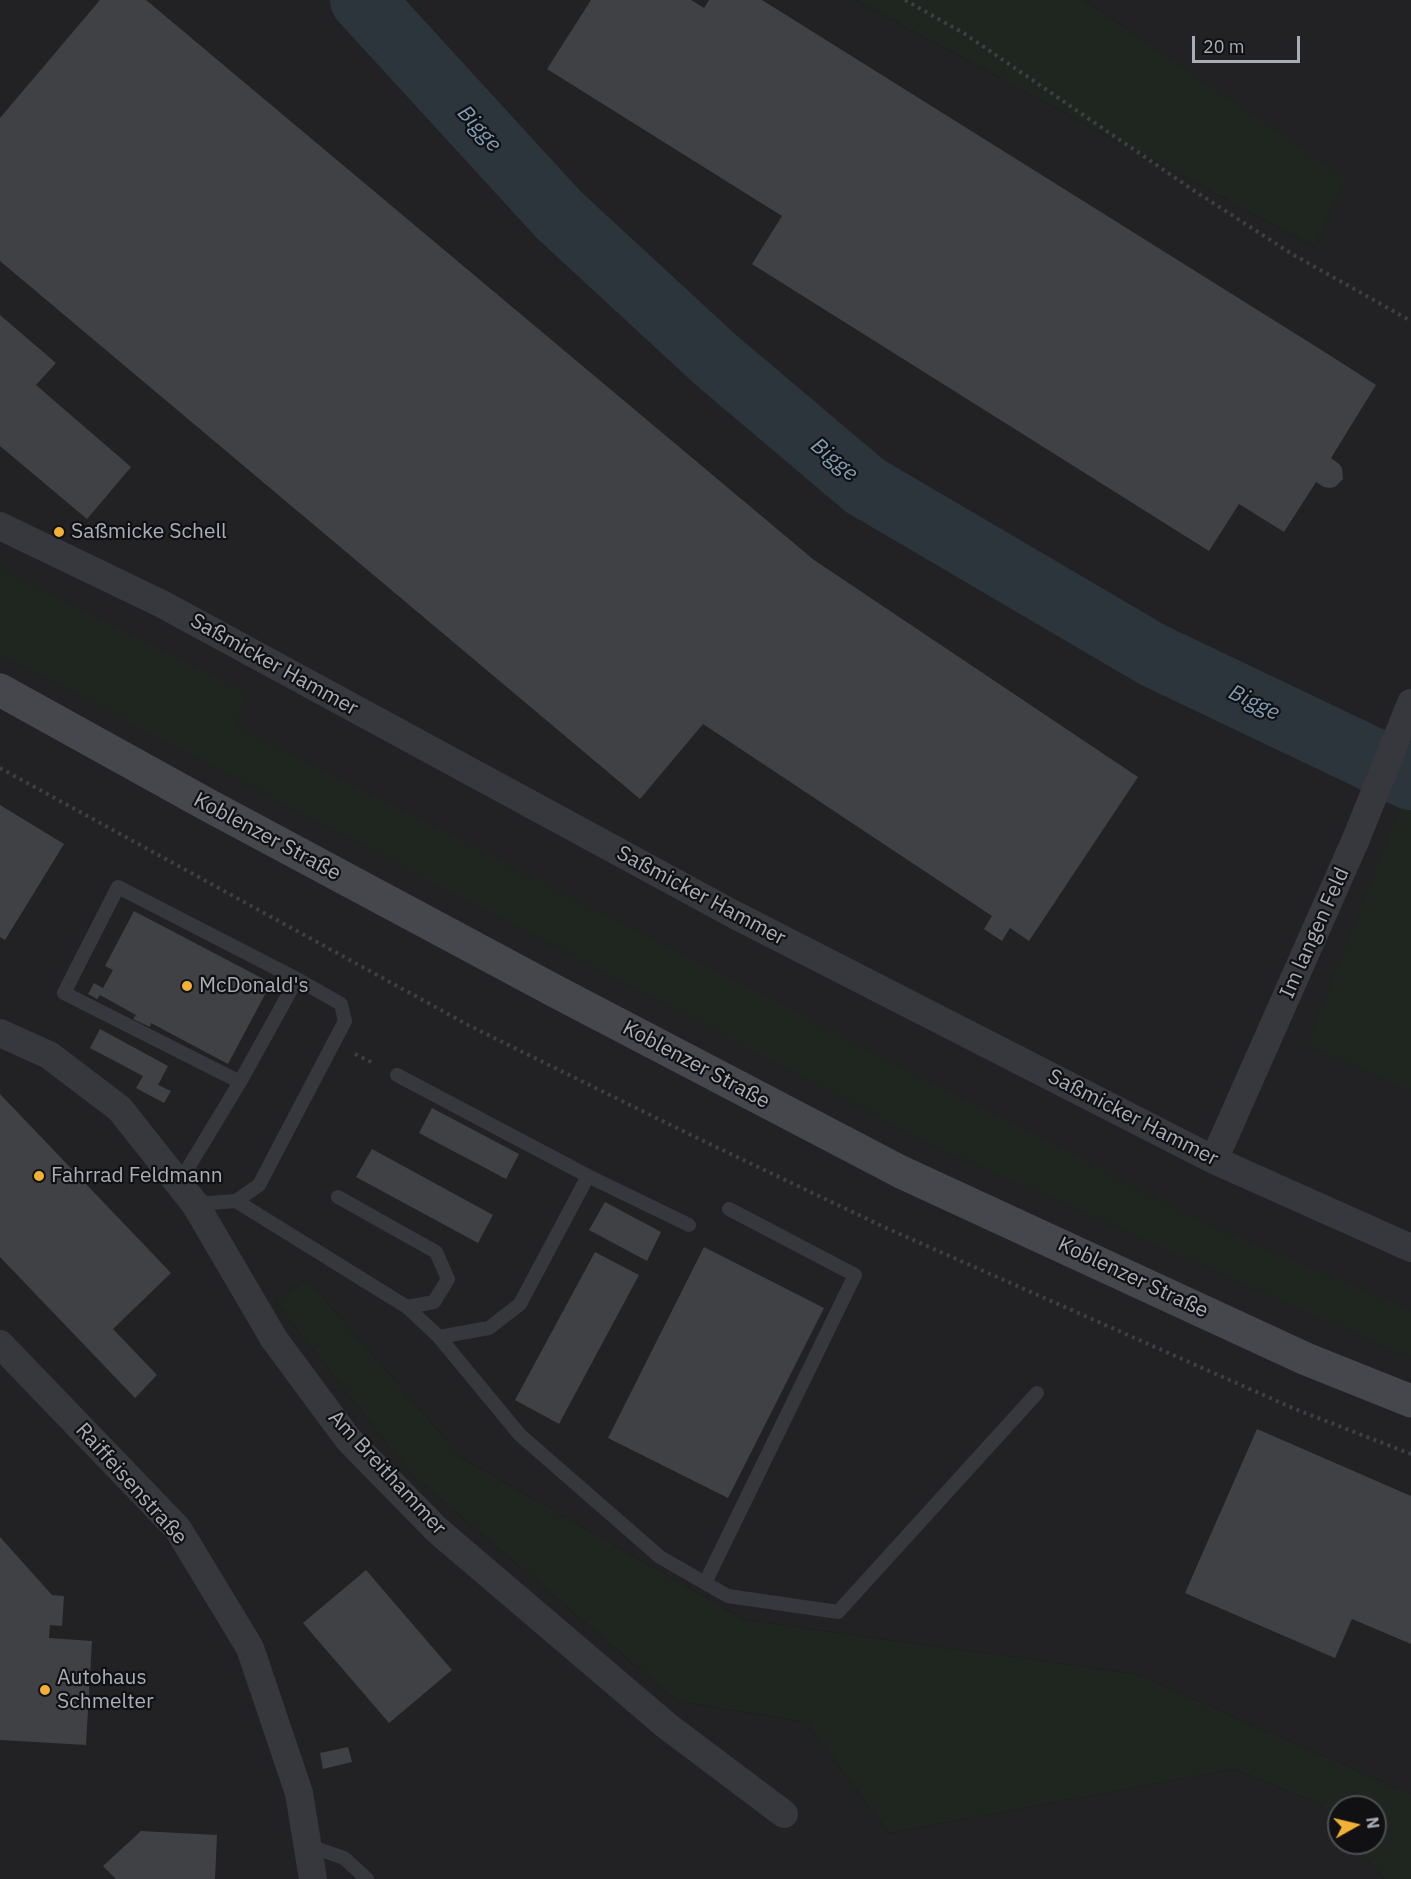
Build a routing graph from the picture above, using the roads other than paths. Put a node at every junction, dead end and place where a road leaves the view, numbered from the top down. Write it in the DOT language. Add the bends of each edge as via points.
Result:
graph roads {
  1 [pos="0,526"];
  2 [pos="0,690"];
  3 [pos="1411,703"];
  4 [pos="297,979"];
  5 [pos="0,1033"];
  6 [pos="397,1075"];
  7 [pos="240,1082"];
  8 [pos="1214,1160"];
  9 [pos="588,1176"];
  10 [pos="187,1193"];
  11 [pos="338,1197"];
  12 [pos="236,1202"];
  13 [pos="729,1209"];
  14 [pos="689,1225"];
  15 [pos="1411,1248"];
  16 [pos="407,1307"];
  17 [pos="439,1337"];
  18 [pos="0,1344"];
  19 [pos="1037,1393"];
  20 [pos="1411,1401"];
  21 [pos="705,1583"];
  22 [pos="784,1814"];
  23 [pos="307,1845"];
  24 [pos="313,1879"];
  25 [pos="367,1879"];
  1 -- 8 [label="street, Saßmicker Hammer" via="162,604 733,914"];
  2 -- 20 [label="main road, Koblenzer Straße" via="216,810 901,1172 1306,1359"];
  3 -- 8 [label="street, Im langen Feld" via="1356,839"];
  4 -- 7 [label="lane"];
  4 -- 7 [label="lane" via="118,887 64,993"];
  4 -- 12 [label="lane" via="341,1004 345,1021 259,1185"];
  5 -- 10 [label="street, Am Breithammer" via="49,1055 120,1108"];
  6 -- 9 [label="lane"];
  7 -- 10 [label="lane"];
  8 -- 15 [label="street, Saßmicker Hammer"];
  9 -- 14 [label="lane"];
  9 -- 17 [label="lane" via="519,1304 489,1328"];
  10 -- 12 [label="lane"];
  10 -- 22 [label="street, Am Breithammer" via="274,1339 348,1439 437,1530 668,1726"];
  11 -- 16 [label="lane" via="436,1252 448,1279 434,1302"];
  12 -- 16 [label="lane"];
  13 -- 21 [label="lane" via="855,1275"];
  16 -- 17 [label="lane"];
  17 -- 21 [label="lane" via="520,1435 660,1557"];
  18 -- 23 [label="street, Raiffeisenstraße" via="178,1529 250,1648 299,1793"];
  19 -- 21 [label="lane" via="838,1612 728,1596"];
  23 -- 24 [label="street, Raiffeisenstraße"];
  23 -- 25 [label="lane" via="344,1858"];
}
